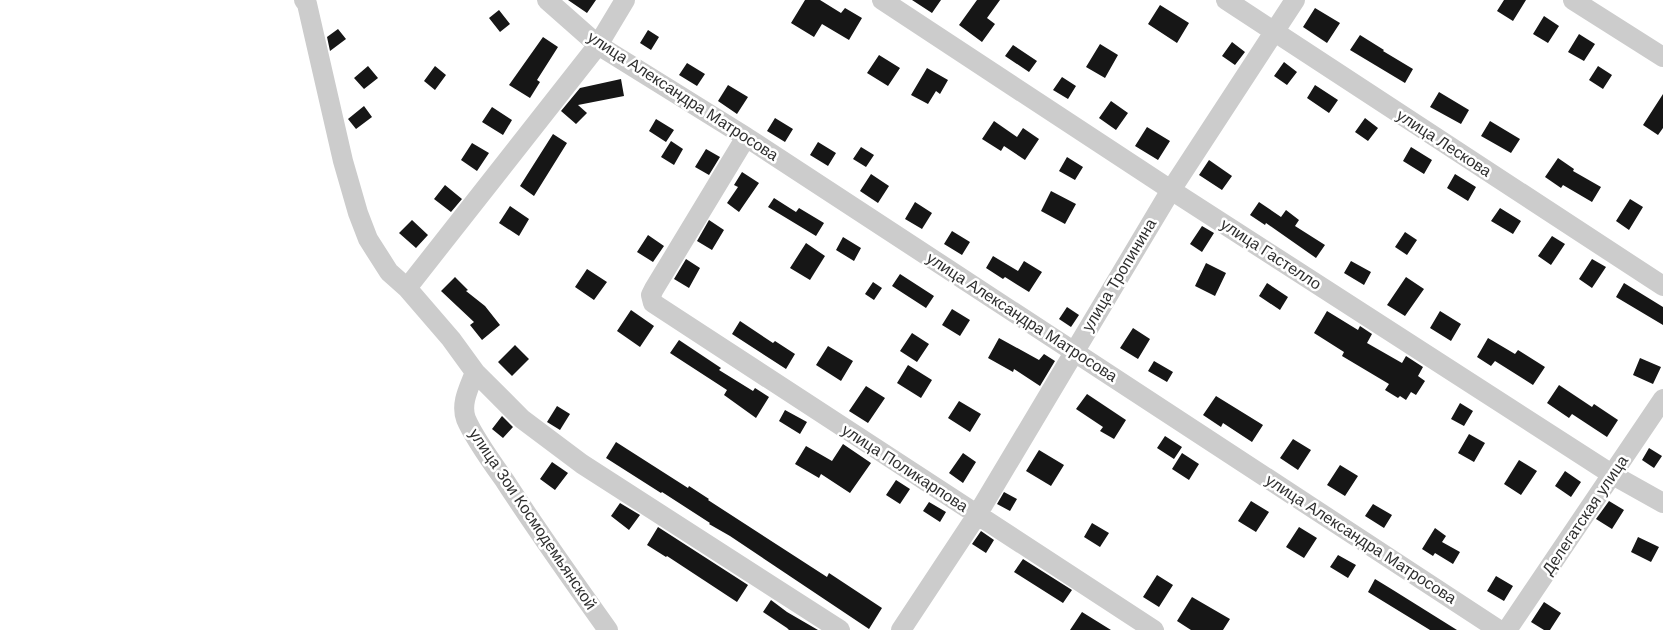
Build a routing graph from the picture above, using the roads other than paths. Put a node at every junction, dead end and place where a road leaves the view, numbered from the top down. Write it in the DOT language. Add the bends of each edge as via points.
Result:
graph roads {
  1 [pos="548,0"];
  2 [pos="625,0"];
  3 [pos="882,0"];
  4 [pos="1226,0"];
  5 [pos="1295,0"];
  6 [pos="1573,0"];
  7 [pos="306,2"];
  8 [pos="1275,32"];
  9 [pos="598,45"];
  10 [pos="1663,57"];
  11 [pos="746,137"];
  12 [pos="1171,190"];
  13 [pos="1663,286"];
  14 [pos="407,288"];
  15 [pos="1074,351"];
  16 [pos="475,372"];
  17 [pos="1663,399"];
  18 [pos="1613,475"];
  19 [pos="1663,503"];
  20 [pos="977,514"];
  21 [pos="608,630"];
  22 [pos="840,630"];
  23 [pos="901,630"];
  24 [pos="1154,630"];
  25 [pos="1500,630"];
  26 [pos="1507,630"];
  1 -- 9 [label="street, улица Александра Матросова"];
  2 -- 9 [label="street"];
  3 -- 12 [label="street, улица Гастелло"];
  4 -- 8 [label="street, улица Лескова"];
  5 -- 8 [label="street, улица Тропинина"];
  6 -- 10 [label="street"];
  7 -- 14 [label="street" via="358,213 368,239 389,272"];
  8 -- 12 [label="street, улица Тропинина"];
  8 -- 13 [label="street, улица Лескова"];
  9 -- 11 [label="street, улица Александра Матросова"];
  9 -- 14 [label="street"];
  11 -- 15 [label="street, улица Александра Матросова"];
  11 -- 20 [label="street, улица Поликарпова" via="654,289 651,300"];
  12 -- 15 [label="street, улица Тропинина"];
  12 -- 18 [label="street, улица Гастелло"];
  14 -- 16 [label="street"];
  15 -- 20 [label="street, улица Тропинина"];
  15 -- 25 [label="street, улица Александра Матросова"];
  16 -- 21 [label="street, улица Зои Космодемьянской" via="464,406 466,419 528,516"];
  16 -- 22 [label="street" via="522,419 582,464"];
  17 -- 18 [label="street, Делегатская улица"];
  18 -- 19 [label="street, улица Гастелло"];
  18 -- 26 [label="street, Делегатская улица"];
  20 -- 23 [label="street, улица Тропинина"];
  20 -- 24 [label="street, улица Поликарпова"];
}
